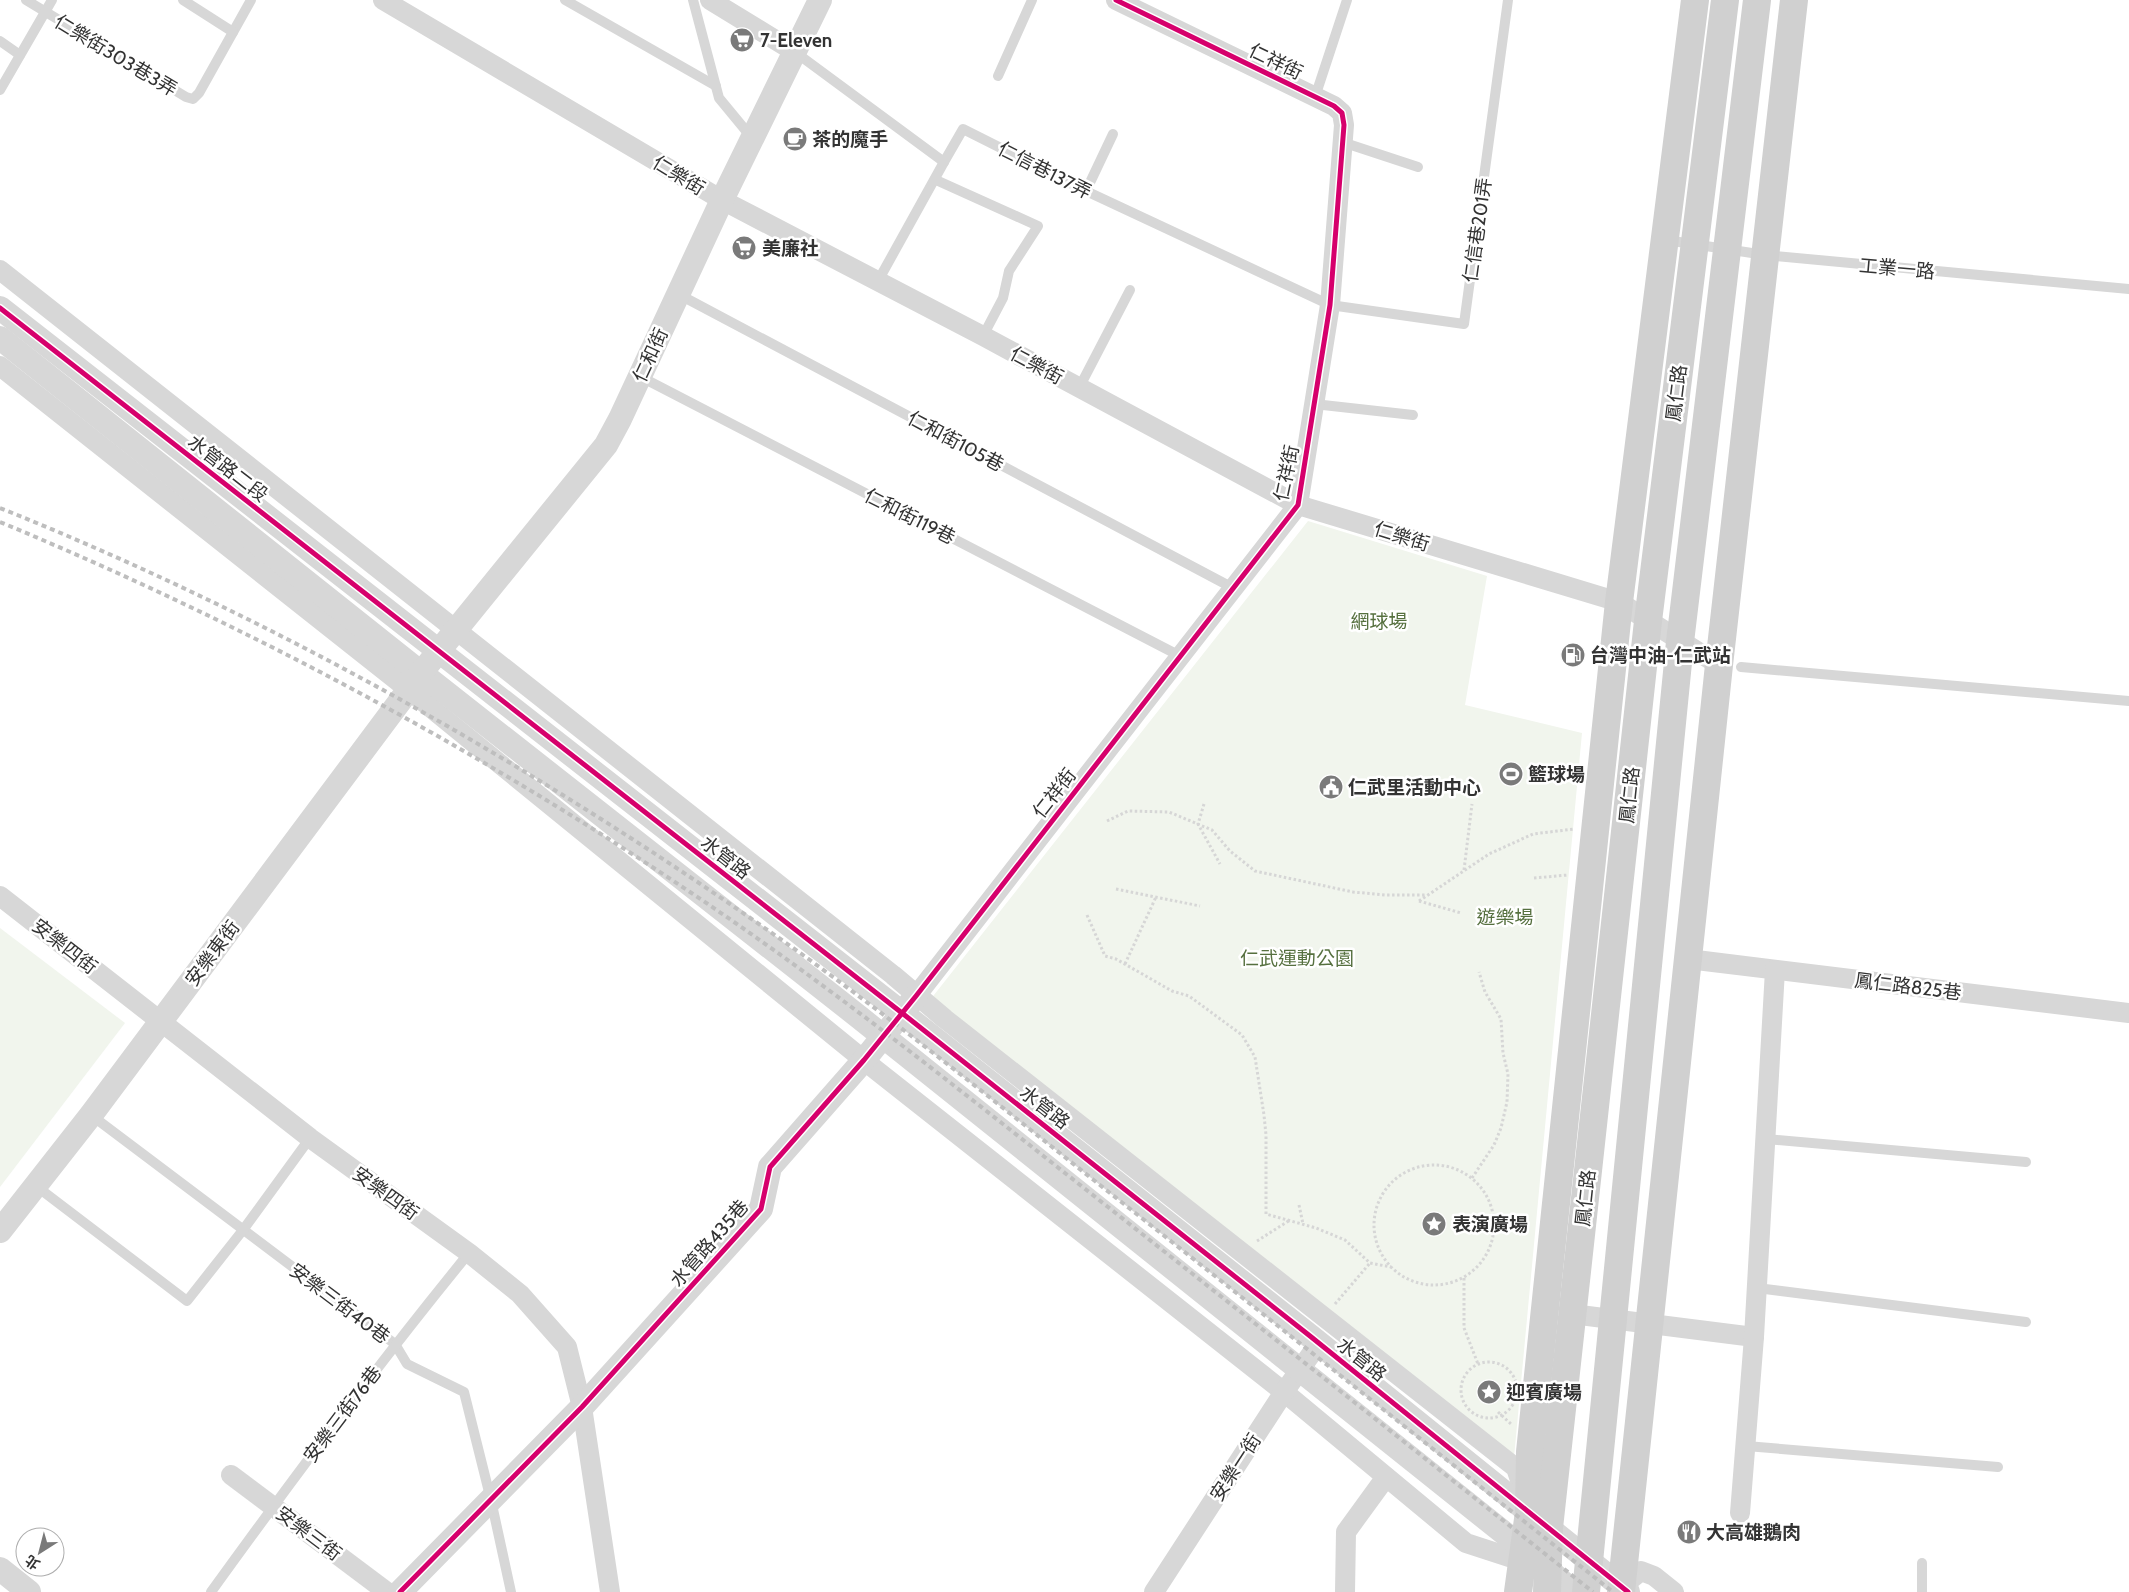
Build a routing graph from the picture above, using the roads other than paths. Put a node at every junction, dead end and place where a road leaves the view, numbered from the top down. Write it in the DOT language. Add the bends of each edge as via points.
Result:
graph roads {
  1 [pos="26,0"];
  2 [pos="52,0"];
  3 [pos="183,0"];
  4 [pos="251,0"];
  5 [pos="383,0"];
  6 [pos="565,0"];
  7 [pos="692,0"];
  8 [pos="710,0"];
  9 [pos="820,0"];
  10 [pos="1032,0"];
  11 [pos="1116,0"];
  12 [pos="1347,0"];
  13 [pos="1508,0"];
  14 [pos="1695,0"];
  15 [pos="1725,0"];
  16 [pos="1757,0"];
  17 [pos="1794,0"];
  18 [pos="45,12"];
  19 [pos="233,32"];
  20 [pos="0,42"];
  21 [pos="795,52"];
  22 [pos="20,55"];
  23 [pos="998,76"];
  24 [pos="716,86"];
  25 [pos="0,90"];
  26 [pos="1315,97"];
  27 [pos="1113,134"];
  28 [pos="752,138"];
  29 [pos="1342,142"];
  30 [pos="944,162"];
  31 [pos="1418,167"];
  32 [pos="936,180"];
  33 [pos="1086,190"];
  34 [pos="722,200"];
  35 [pos="1665,240"];
  36 [pos="1695,245"];
  37 [pos="1727,249"];
  38 [pos="1765,255"];
  39 [pos="0,270"];
  40 [pos="878,281"];
  41 [pos="1130,290"];
  42 [pos="2129,290"];
  43 [pos="678,294"];
  44 [pos="1330,305"];
  45 [pos="0,308"];
  46 [pos="983,336"];
  47 [pos="0,338"];
  48 [pos="0,366"];
  49 [pos="640,376"];
  50 [pos="1079,388"];
  51 [pos="1314,404"];
  52 [pos="1413,415"];
  53 [pos="1298,505"];
  54 [pos="1233,588"];
  55 [pos="1619,602"];
  56 [pos="1648,621"];
  57 [pos="456,630"];
  58 [pos="1680,642"];
  59 [pos="438,652"];
  60 [pos="1180,656"];
  61 [pos="1730,666"];
  62 [pos="415,682"];
  63 [pos="2129,702"];
  64 [pos="0,896"];
  65 [pos="1688,959"];
  66 [pos="1775,970"];
  67 [pos="909,1005"];
  68 [pos="2129,1013"];
  69 [pos="161,1021"];
  70 [pos="884,1037"];
  71 [pos="864,1060"];
  72 [pos="91,1115"];
  73 [pos="310,1138"];
  74 [pos="1766,1139"];
  75 [pos="2026,1162"];
  76 [pos="36,1186"];
  77 [pos="243,1230"];
  78 [pos="0,1231"];
  79 [pos="469,1253"];
  80 [pos="1757,1288"];
  81 [pos="1572,1314"];
  82 [pos="1613,1319"];
  83 [pos="2026,1322"];
  84 [pos="1649,1323"];
  85 [pos="1754,1336"];
  86 [pos="1319,1343"];
  87 [pos="395,1344"];
  88 [pos="1299,1371"];
  89 [pos="1284,1392"];
  90 [pos="582,1407"];
  91 [pos="1746,1446"];
  92 [pos="1998,1467"];
  93 [pos="231,1475"];
  94 [pos="1386,1477"];
  95 [pos="492,1500"];
  96 [pos="273,1506"];
  97 [pos="1740,1513"];
  98 [pos="1539,1520"];
  99 [pos="1524,1549"];
  100 [pos="1589,1561"];
  101 [pos="1922,1563"];
  102 [pos="0,1569"];
  103 [pos="1548,1582"];
  104 [pos="1162,1589"];
  105 [pos="1623,1590"];
  106 [pos="605,1591"];
  107 [pos="29,1592"];
  108 [pos="211,1592"];
  109 [pos="387,1592"];
  110 [pos="400,1592"];
  111 [pos="511,1592"];
  112 [pos="1345,1592"];
  113 [pos="1518,1592"];
  114 [pos="1574,1592"];
  115 [pos="1586,1592"];
  116 [pos="1674,1592"];
  117 [pos="1922,1592"];
  1 -- 18 [label="lane"];
  2 -- 18 [label="lane"];
  3 -- 19 [label="lane"];
  4 -- 19 [label="lane, 仁樂街303巷3弄"];
  5 -- 34 [label="street, 仁樂街"];
  6 -- 24 [label="lane"];
  7 -- 24 [label="lane"];
  8 -- 21 [label="street"];
  9 -- 21 [label="street, 仁和街"];
  10 -- 23 [label="lane"];
  11 -- 26 [label="street, 仁祥街"];
  12 -- 26 [label="lane"];
  13 -- 44 [label="lane, 仁信巷201弄" via="1464,324"];
  14 -- 35 [label="main road, 鳳仁路"];
  15 -- 36 [label="main road, 鳳仁路"];
  16 -- 37 [label="main road, 鳳仁路"];
  17 -- 38 [label="main road"];
  18 -- 19 [label="lane, 仁樂街303巷3弄" via="193,99"];
  18 -- 22 [label="lane"];
  20 -- 22 [label="lane"];
  21 -- 28 [label="street, 仁和街"];
  21 -- 30 [label="lane"];
  22 -- 25 [label="lane"];
  24 -- 28 [label="lane" via="719,98"];
  26 -- 29 [label="street, 仁祥街" via="1342,113"];
  27 -- 33 [label="lane"];
  28 -- 34 [label="street, 仁和街"];
  29 -- 31 [label="lane"];
  29 -- 44 [label="street, 仁祥街"];
  30 -- 32 [label="lane"];
  30 -- 33 [label="lane, 仁信巷137弄" via="963,128"];
  32 -- 40 [label="lane"];
  32 -- 46 [label="lane" via="1038,226 1009,271 1003,298"];
  33 -- 44 [label="lane, 仁信巷137弄"];
  34 -- 40 [label="street, 仁樂街"];
  34 -- 43 [label="street, 仁和街"];
  35 -- 36 [label="lane, 工業一路"];
  35 -- 55 [label="main road, 鳳仁路"];
  36 -- 37 [label="lane, 工業一路"];
  36 -- 56 [label="main road, 鳳仁路"];
  37 -- 38 [label="lane, 工業一路"];
  37 -- 58 [label="main road, 鳳仁路"];
  38 -- 42 [label="lane, 工業一路"];
  38 -- 61 [label="main road"];
  39 -- 57 [label="street, 水管路二段"];
  40 -- 46 [label="street, 仁樂街"];
  41 -- 50 [label="lane"];
  43 -- 49 [label="street, 仁和街"];
  43 -- 54 [label="lane, 仁和街105巷"];
  44 -- 51 [label="street, 仁祥街"];
  45 -- 59 [label="street, 水管路二段"];
  46 -- 50 [label="street, 仁樂街"];
  47 -- 62 [label="street"];
  48 -- 62 [label="street"];
  49 -- 57 [label="street, 仁和街" via="606,445"];
  49 -- 60 [label="lane, 仁和街119巷"];
  50 -- 53 [label="street, 仁樂街"];
  51 -- 52 [label="lane"];
  51 -- 53 [label="street, 仁祥街"];
  53 -- 54 [label="street, 仁祥街"];
  53 -- 55 [label="street, 仁樂街"];
  54 -- 60 [label="street, 仁祥街"];
  55 -- 56 [label="street, 仁樂街"];
  55 -- 98 [label="main road, 鳳仁路" via="1531,1443"];
  56 -- 58 [label="street, 仁樂街"];
  56 -- 81 [label="main road, 鳳仁路"];
  57 -- 59 [label="street, 仁和街"];
  57 -- 67 [label="street, 水管路" via="885,969"];
  58 -- 61 [label="street, 仁樂街"];
  58 -- 82 [label="main road, 鳳仁路"];
  59 -- 62 [label="street, 仁和街"];
  59 -- 67 [label="street, 水管路"];
  60 -- 67 [label="street, 仁祥街"];
  61 -- 63 [label="lane"];
  61 -- 65 [label="main road"];
  62 -- 69 [label="street, 安樂東街"];
  62 -- 70 [label="street"];
  62 -- 71 [label="street"];
  64 -- 69 [label="street, 安樂四街"];
  65 -- 66 [label="street, 鳳仁路825巷"];
  65 -- 84 [label="main road"];
  66 -- 68 [label="street, 鳳仁路825巷"];
  66 -- 74 [label="street"];
  67 -- 70 [label="street, 水管路435巷"];
  67 -- 86 [label="street, 水管路"];
  67 -- 98 [label="street, 水管路" via="1516,1468"];
  69 -- 72 [label="street, 安樂東街"];
  69 -- 73 [label="street, 安樂四街"];
  70 -- 71 [label="street, 水管路435巷"];
  70 -- 88 [label="street"];
  71 -- 89 [label="street"];
  71 -- 90 [label="street, 水管路435巷" via="770,1167 762,1209"];
  72 -- 76 [label="street, 安樂東街"];
  72 -- 77 [label="lane, 安樂三街40巷"];
  73 -- 77 [label="lane"];
  73 -- 79 [label="street, 安樂四街"];
  74 -- 75 [label="lane"];
  74 -- 80 [label="street"];
  76 -- 77 [label="lane" via="187,1301"];
  76 -- 78 [label="street, 安樂東街"];
  77 -- 87 [label="lane, 安樂三街40巷"];
  79 -- 87 [label="lane, 安樂三街76巷"];
  79 -- 90 [label="street, 安樂四街" via="520,1294 567,1347"];
  80 -- 83 [label="lane"];
  80 -- 85 [label="street"];
  81 -- 82 [label="street"];
  81 -- 98 [label="main road, 鳳仁路"];
  82 -- 84 [label="street"];
  82 -- 100 [label="main road, 鳳仁路"];
  84 -- 85 [label="street"];
  84 -- 105 [label="main road"];
  85 -- 91 [label="street"];
  86 -- 88 [label="street, 安樂一街"];
  86 -- 98 [label="street, 水管路"];
  87 -- 95 [label="lane, 安樂三街40巷" via="407,1364 464,1392"];
  87 -- 96 [label="lane, 安樂三街76巷"];
  88 -- 89 [label="street, 安樂一街"];
  88 -- 99 [label="street"];
  89 -- 94 [label="street"];
  89 -- 104 [label="street, 安樂一街"];
  90 -- 95 [label="street, 水管路435巷"];
  90 -- 106 [label="street, 安樂四街"];
  91 -- 92 [label="lane"];
  91 -- 97 [label="street"];
  93 -- 96 [label="street, 安樂三街"];
  94 -- 99 [label="street" via="1466,1543 1509,1557"];
  94 -- 112 [label="street" via="1346,1532"];
  95 -- 110 [label="street, 水管路435巷"];
  95 -- 111 [label="lane, 安樂三街40巷"];
  96 -- 108 [label="lane"];
  96 -- 109 [label="street, 安樂三街"];
  98 -- 99 [label="main road, 鳳仁路"];
  98 -- 100 [label="street, 水管路"];
  98 -- 103 [label="main road, 鳳仁路"];
  99 -- 103 [label="street"];
  99 -- 113 [label="main road, 鳳仁路"];
  100 -- 105 [label="street, 水管路"];
  100 -- 115 [label="main road, 鳳仁路"];
  101 -- 117 [label="lane"];
  102 -- 107 [label="street"];
  103 -- 114 [label="street"];
  105 -- 116 [label="street" via="1641,1571 1654,1576"];
}
